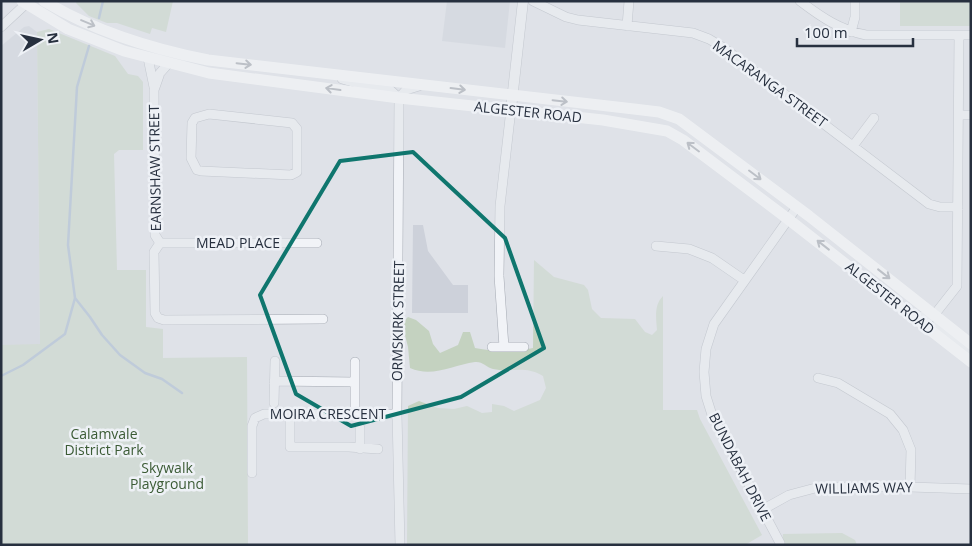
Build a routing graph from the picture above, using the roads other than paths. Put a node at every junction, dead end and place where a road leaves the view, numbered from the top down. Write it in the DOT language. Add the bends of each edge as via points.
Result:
graph roads {
  1 [pos="44,1"];
  2 [pos="523,1"];
  3 [pos="533,1"];
  4 [pos="629,1"];
  5 [pos="800,1"];
  6 [pos="855,1"];
  7 [pos="26,2"];
  8 [pos="627,26"];
  9 [pos="1,27"];
  10 [pos="851,32"];
  11 [pos="959,35"];
  12 [pos="971,35"];
  13 [pos="148,58"];
  14 [pos="168,64"];
  15 [pos="315,72"];
  16 [pos="423,85"];
  17 [pos="154,90"];
  18 [pos="512,96"];
  19 [pos="399,98"];
  20 [pos="511,110"];
  21 [pos="958,115"];
  22 [pos="971,115"];
  23 [pos="874,118"];
  24 [pos="853,146"];
  25 [pos="190,158"];
  26 [pos="797,207"];
  27 [pos="958,207"];
  28 [pos="788,219"];
  29 [pos="160,243"];
  30 [pos="317,243"];
  31 [pos="656,246"];
  32 [pos="744,280"];
  33 [pos="909,313"];
  34 [pos="935,314"];
  35 [pos="323,320"];
  36 [pos="971,344"];
  37 [pos="504,347"];
  38 [pos="524,347"];
  39 [pos="492,348"];
  40 [pos="971,354"];
  41 [pos="274,361"];
  42 [pos="355,362"];
  43 [pos="971,362"];
  44 [pos="818,378"];
  45 [pos="274,381"];
  46 [pos="355,382"];
  47 [pos="274,403"];
  48 [pos="290,414"];
  49 [pos="355,414"];
  50 [pos="397,414"];
  51 [pos="360,428"];
  52 [pos="360,449"];
  53 [pos="378,449"];
  54 [pos="252,473"];
  55 [pos="910,487"];
  56 [pos="971,489"];
  57 [pos="762,510"];
  58 [pos="780,543"];
  59 [pos="400,545"];
  1 -- 15 [label="main road, ALGESTER ROAD, one-way" via="85,22 154,48 208,60"];
  2 -- 18 [label="street"];
  3 -- 8 [label="street, MACARANGA STREET" via="566,17"];
  4 -- 8 [label="street"];
  5 -- 10 [label="street" via="821,17"];
  6 -- 10 [label="street"];
  7 -- 9 [label="street"];
  7 -- 13 [label="main road, ALGESTER ROAD" via="68,28"];
  8 -- 24 [label="street, MACARANGA STREET" via="693,33 709,38"];
  10 -- 11 [label="street" via="866,35"];
  11 -- 12 [label="street"];
  11 -- 21 [label="street"];
  13 -- 14 [label="main road, ALGESTER ROAD"];
  13 -- 17 [label="street"];
  14 -- 17 [label="street, EARNSHAW STREET" via="160,73"];
  19 -- 14 [label="main road, ALGESTER ROAD, one-way" via="209,73"];
  15 -- 16 [label="main road, ALGESTER ROAD"];
  15 -- 19 [label="street" via="356,84 387,87"];
  16 -- 18 [label="main road, ALGESTER ROAD, one-way"];
  16 -- 19 [label="street" via="406,90"];
  17 -- 29 [label="street, EARNSHAW STREET" via="155,235"];
  18 -- 20 [label="street"];
  18 -- 26 [label="main road, ALGESTER ROAD, one-way" via="659,112 679,119"];
  19 -- 20 [label="main road, ALGESTER ROAD"];
  19 -- 50 [label="street, ORMSKIRK STREET"];
  28 -- 20 [label="main road, ALGESTER ROAD, one-way" via="667,131"];
  20 -- 37 [label="street" via="500,206 499,276"];
  21 -- 22 [label="street"];
  21 -- 27 [label="street"];
  23 -- 24 [label="street"];
  24 -- 27 [label="street, MACARANGA STREET" via="929,204"];
  25 -- 25 [label="street" via="192,123 201,116 209,114 292,123 297,128 298,166 297,172 291,175 201,171 196,170"];
  26 -- 28 [label="street, BUNDABAH DRIVE"];
  26 -- 34 [label="main road, ALGESTER ROAD, one-way"];
  27 -- 34 [label="street" via="957,286"];
  28 -- 32 [label="street, BUNDABAH DRIVE"];
  33 -- 28 [label="main road, ALGESTER ROAD, one-way"];
  29 -- 30 [label="street, MEAD PLACE"];
  29 -- 35 [label="street, EARNSHAW STREET" via="154,252 154,308 158,318"];
  31 -- 32 [label="street" via="689,249 712,258"];
  32 -- 57 [label="street, BUNDABAH DRIVE" via="714,324 706,349 704,372 712,415"];
  33 -- 34 [label="street" via="928,318"];
  33 -- 43 [label="main road, ALGESTER ROAD"];
  34 -- 36 [label="main road, ALGESTER ROAD"];
  34 -- 40 [label="street" via="940,328"];
  37 -- 38 [label="street"];
  37 -- 39 [label="street"];
  41 -- 45 [label="street"];
  42 -- 46 [label="street"];
  44 -- 55 [label="street" via="838,383 890,414 903,430 911,450"];
  45 -- 46 [label="street"];
  45 -- 47 [label="street"];
  46 -- 49 [label="street"];
  48 -- 49 [label="street, MOIRA CRESCENT"];
  48 -- 52 [label="street" via="290,447"];
  48 -- 54 [label="street, MOIRA CRESCENT" via="264,414 255,418 252,426"];
  49 -- 50 [label="street, MOIRA CRESCENT"];
  50 -- 59 [label="street, ORMSKIRK STREET"];
  51 -- 52 [label="street"];
  52 -- 53 [label="street"];
  55 -- 56 [label="street, WILLIAMS WAY"];
  55 -- 57 [label="street, WILLIAMS WAY" via="819,487 789,496"];
  57 -- 58 [label="street, BUNDABAH DRIVE"];
}
